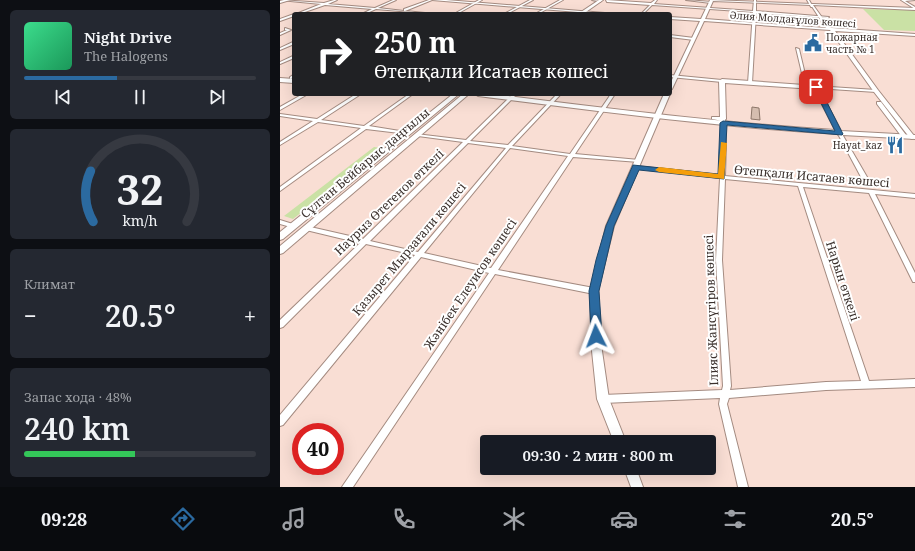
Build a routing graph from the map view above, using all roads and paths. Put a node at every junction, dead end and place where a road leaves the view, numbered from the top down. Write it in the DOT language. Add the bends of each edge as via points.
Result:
graph roads {
  1 [pos="286,0"];
  2 [pos="336,0"];
  3 [pos="395,0"];
  4 [pos="432,0"];
  5 [pos="481,0"];
  6 [pos="532,0"];
  7 [pos="562,0"];
  8 [pos="593,0"];
  9 [pos="601,0"];
  10 [pos="608,0"];
  11 [pos="656,0"];
  12 [pos="687,0"];
  13 [pos="808,0"];
  14 [pos="903,0"];
  15 [pos="915,0"];
  16 [pos="280,1"];
  17 [pos="712,1"];
  18 [pos="755,1"];
  19 [pos="475,3"];
  20 [pos="324,4"];
  21 [pos="652,4"];
  22 [pos="812,6"];
  23 [pos="518,7"];
  24 [pos="915,8"];
  25 [pos="376,9"];
  26 [pos="545,9"];
  27 [pos="708,9"];
  28 [pos="403,11"];
  29 [pos="301,12"];
  30 [pos="368,12"];
  31 [pos="413,12"];
  32 [pos="459,12"];
  33 [pos="509,12"];
  34 [pos="540,12"];
  35 [pos="576,12"];
  36 [pos="587,12"];
  37 [pos="588,12"];
  38 [pos="644,12"];
  39 [pos="755,12"];
  40 [pos="292,15"];
  41 [pos="820,17"];
  42 [pos="828,17"];
  43 [pos="672,18"];
  44 [pos="280,20"];
  45 [pos="702,21"];
  46 [pos="753,24"];
  47 [pos="286,29"];
  48 [pos="829,29"];
  49 [pos="280,34"];
  50 [pos="915,34"];
  51 [pos="672,36"];
  52 [pos="694,39"];
  53 [pos="292,44"];
  54 [pos="280,49"];
  55 [pos="797,49"];
  56 [pos="292,58"];
  57 [pos="280,63"];
  58 [pos="672,76"];
  59 [pos="676,77"];
  60 [pos="292,78"];
  61 [pos="280,79"];
  62 [pos="722,81"];
  63 [pos="750,83"];
  64 [pos="672,85"];
  65 [pos="807,86"];
  66 [pos="816,87"];
  67 [pos="869,90"];
  68 [pos="876,91"];
  69 [pos="303,96"];
  70 [pos="356,96"];
  71 [pos="408,96"];
  72 [pos="453,96"];
  73 [pos="464,96"];
  74 [pos="511,96"];
  75 [pos="557,96"];
  76 [pos="612,96"];
  77 [pos="667,96"];
  78 [pos="552,102"];
  79 [pos="603,108"];
  80 [pos="280,109"];
  81 [pos="658,114"];
  82 [pos="280,115"];
  83 [pos="317,120"];
  84 [pos="723,121"];
  85 [pos="365,128"];
  86 [pos="838,130"];
  87 [pos="406,133"];
  88 [pos="909,134"];
  89 [pos="418,135"];
  90 [pos="467,141"];
  91 [pos="280,144"];
  92 [pos="509,147"];
  93 [pos="570,155"];
  94 [pos="637,164"];
  95 [pos="721,177"];
  96 [pos="864,177"];
  97 [pos="800,185"];
  98 [pos="280,189"];
  99 [pos="871,191"];
  100 [pos="915,196"];
  101 [pos="280,222"];
  102 [pos="294,226"];
  103 [pos="306,228"];
  104 [pos="280,237"];
  105 [pos="364,242"];
  106 [pos="280,250"];
  107 [pos="419,254"];
  108 [pos="492,271"];
  109 [pos="915,280"];
  110 [pos="594,291"];
  111 [pos="280,325"];
  112 [pos="915,383"];
  113 [pos="866,384"];
  114 [pos="724,394"];
  115 [pos="604,399"];
  116 [pos="280,422"];
  117 [pos="617,435"];
  118 [pos="633,475"];
  119 [pos="347,487"];
  120 [pos="637,487"];
  121 [pos="743,487"];
  1 -- 16 [label="street"];
  1 -- 20 [label="street"];
  2 -- 20 [label="street"];
  3 -- 25 [label="street"];
  4 -- 19 [label="street"];
  4 -- 28 [label="street"];
  5 -- 19 [label="street"];
  6 -- 23 [label="street"];
  7 -- 26 [label="street"];
  8 -- 9 [label="street"];
  9 -- 36 [label="main road"];
  10 -- 21 [label="street"];
  10 -- 37 [label="main road"];
  11 -- 21 [label="street"];
  12 -- 17 [label="street"];
  13 -- 22 [label="street"];
  14 -- 15 [label="street"];
  14 -- 24 [label="street"];
  17 -- 18 [label="street"];
  17 -- 27 [label="street"];
  18 -- 22 [label="street"];
  18 -- 39 [label="street"];
  19 -- 23 [label="street"];
  19 -- 32 [label="street"];
  20 -- 25 [label="street"];
  20 -- 29 [label="street"];
  21 -- 27 [label="street"];
  21 -- 38 [label="street"];
  22 -- 24 [label="street"];
  22 -- 41 [label="street"];
  23 -- 26 [label="street"];
  23 -- 33 [label="street"];
  25 -- 28 [label="street"];
  25 -- 30 [label="street"];
  26 -- 34 [label="street"];
  26 -- 35 [label="street"];
  27 -- 39 [label="street"];
  27 -- 45 [label="street"];
  28 -- 31 [label="street"];
  39 -- 41 [label="street"];
  39 -- 46 [label="street"];
  40 -- 44 [label="street"];
  41 -- 42 [label="street"];
  41 -- 48 [label="street"];
  43 -- 45 [label="street, Әлия Молдағұлов көшесі"];
  45 -- 46 [label="street, Әлия Молдағұлов көшесі"];
  45 -- 52 [label="street"];
  46 -- 48 [label="street, Әлия Молдағұлов көшесі"];
  46 -- 63 [label="street"];
  47 -- 49 [label="street" via="290,30"];
  48 -- 50 [label="street, Әлия Молдағұлов көшесі"];
  48 -- 67 [label="street"];
  48 -- 68 [label="street"];
  51 -- 52 [label="street"];
  52 -- 59 [label="street"];
  53 -- 54 [label="street"];
  55 -- 65 [label="street"];
  56 -- 57 [label="street"];
  58 -- 59 [label="street"];
  59 -- 62 [label="street"];
  59 -- 64 [label="street"];
  60 -- 61 [label="main road"];
  62 -- 63 [label="main road"];
  62 -- 84 [label="main road, Ілияс Жансүгіров көшесі"];
  63 -- 65 [label="main road"];
  65 -- 66 [label="main road"];
  66 -- 67 [label="street"];
  66 -- 86 [label="main road"];
  67 -- 68 [label="street"];
  67 -- 88 [label="street"];
  68 -- 88 [label="street"];
  69 -- 80 [label="street"];
  70 -- 83 [label="street"];
  71 -- 85 [label="street"];
  72 -- 87 [label="main road, Сұлтан Бейбарыс даңғылы"];
  73 -- 89 [label="main road, Сұлтан Бейбарыс даңғылы"];
  74 -- 78 [label="main road"];
  74 -- 90 [label="street, Наурыз Өтегенов өткелі"];
  75 -- 78 [label="street, Қазырет Мырзағали көшесі"];
  76 -- 79 [label="street, Жәнібек Елеуисов көшесі"];
  77 -- 81 [label="street"];
  78 -- 79 [label="main road"];
  78 -- 92 [label="street, Қазырет Мырзағали көшесі"];
  79 -- 81 [label="main road"];
  79 -- 93 [label="street, Жәнібек Елеуисов көшесі"];
  81 -- 84 [label="main road"];
  81 -- 94 [label="street"];
  82 -- 83 [label="street"];
  83 -- 85 [label="street"];
  83 -- 91 [label="street"];
  84 -- 86 [label="main road"];
  84 -- 95 [label="street, Ілияс Жансүгіров көшесі"];
  85 -- 87 [label="street"];
  85 -- 98 [label="street"];
  86 -- 88 [label="main road"];
  86 -- 96 [label="street"];
  87 -- 102 [label="main road, Сұлтан Бейбарыс даңғылы"];
  89 -- 90 [label="street, Өтепқали Исатаев көшесі"];
  89 -- 103 [label="main road, Сұлтан Бейбарыс даңғылы"];
  90 -- 92 [label="street, Өтепқали Исатаев көшесі"];
  90 -- 105 [label="street, Наурыз Өтегенов өткелі"];
  92 -- 93 [label="street, Өтепқали Исатаев көшесі"];
  92 -- 107 [label="street, Қазырет Мырзағали көшесі"];
  93 -- 94 [label="street, Өтепқали Исатаев көшесі"];
  93 -- 108 [label="street, Жәнібек Елеуисов көшесі"];
  94 -- 95 [label="street, Өтепқали Исатаев көшесі"];
  94 -- 110 [label="street" via="610,226"];
  95 -- 97 [label="street, Өтепқали Исатаев көшесі"];
  95 -- 114 [label="street, Ілияс Жансүгіров көшесі" via="718,260 727,386"];
  97 -- 99 [label="street, Өтепқали Исатаев көшесі"];
  97 -- 113 [label="street, Нарын өткелі"];
  99 -- 100 [label="street, Өтепқали Исатаев көшесі"];
  99 -- 109 [label="street"];
  101 -- 102 [label="street"];
  102 -- 104 [label="main road, Сұлтан Бейбарыс даңғылы"];
  103 -- 105 [label="street"];
  103 -- 106 [label="main road, Сұлтан Бейбарыс даңғылы"];
  105 -- 107 [label="street"];
  105 -- 111 [label="street, Наурыз Өтегенов өткелі"];
  107 -- 108 [label="street"];
  107 -- 116 [label="street, Қазырет Мырзағали көшесі"];
  108 -- 110 [label="street"];
  108 -- 119 [label="street, Жәнібек Елеуисов көшесі"];
  110 -- 115 [label="street" via="597,351"];
  112 -- 113 [label="street"];
  113 -- 114 [label="street"];
  114 -- 115 [label="street"];
  114 -- 121 [label="street, Ілияс Жансүгіров көшесі" via="723,404"];
  115 -- 117 [label="street"];
  118 -- 120 [label="street"];
}
